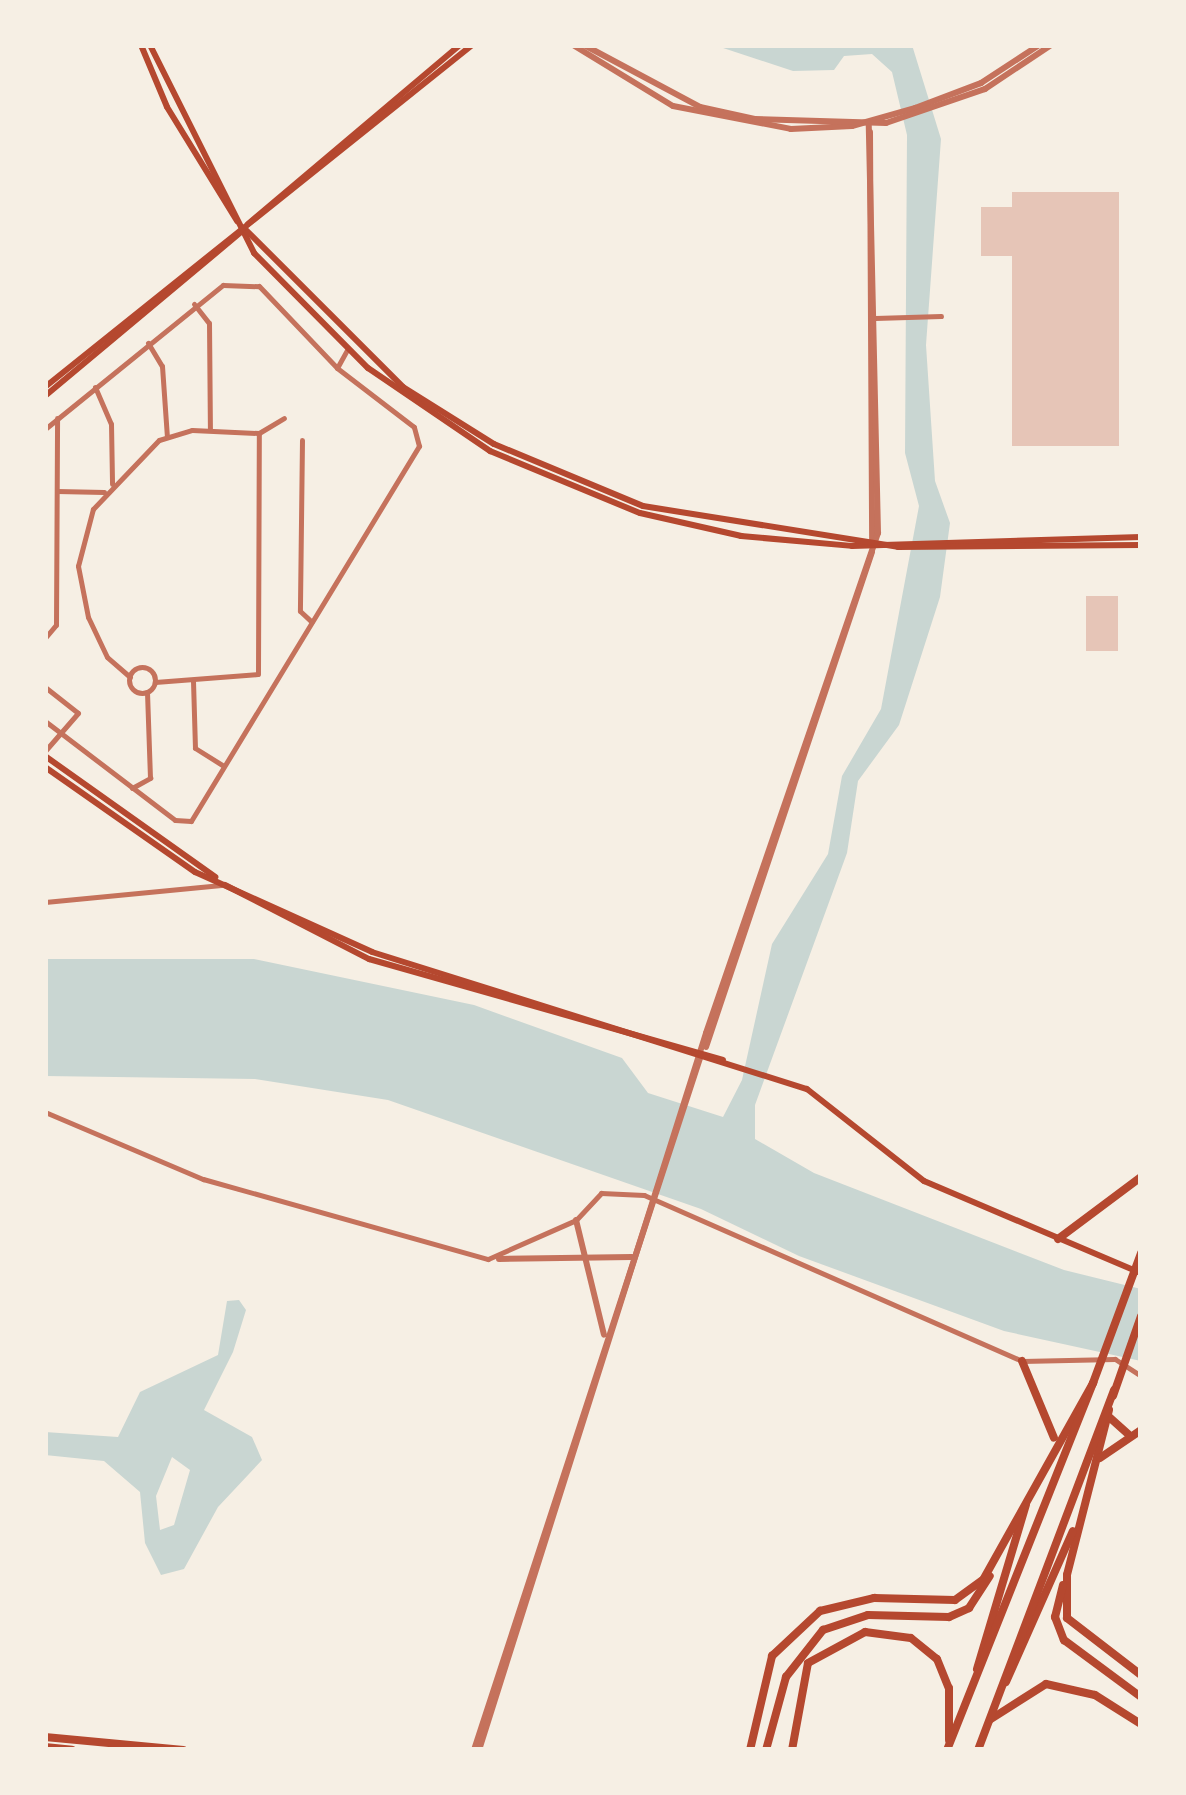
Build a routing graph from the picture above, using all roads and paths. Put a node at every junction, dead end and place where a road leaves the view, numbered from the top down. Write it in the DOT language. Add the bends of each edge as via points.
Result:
graph roads {
  1 [pos="141,45"];
  2 [pos="150,45"];
  3 [pos="460,45"];
  4 [pos="472,45"];
  5 [pos="573,45"];
  6 [pos="584,45"];
  7 [pos="1040,45"];
  8 [pos="1051,45"];
  9 [pos="949,100"];
  10 [pos="869,123"];
  11 [pos="244,228"];
  12 [pos="194,304"];
  13 [pos="938,316"];
  14 [pos="874,318"];
  15 [pos="148,342"];
  16 [pos="348,350"];
  17 [pos="338,368"];
  18 [pos="45,387"];
  19 [pos="95,387"];
  20 [pos="45,396"];
  21 [pos="57,418"];
  22 [pos="284,418"];
  23 [pos="45,428"];
  24 [pos="210,430"];
  25 [pos="259,433"];
  26 [pos="167,437"];
  27 [pos="302,440"];
  28 [pos="112,484"];
  29 [pos="57,491"];
  30 [pos="106,492"];
  31 [pos="1141,538"];
  32 [pos="872,543"];
  33 [pos="976,544"];
  34 [pos="1141,545"];
  35 [pos="312,622"];
  36 [pos="45,638"];
  37 [pos="130,677"];
  38 [pos="194,681"];
  39 [pos="155,682"];
  40 [pos="45,687"];
  41 [pos="147,692"];
  42 [pos="45,721"];
  43 [pos="62,735"];
  44 [pos="45,754"];
  45 [pos="224,766"];
  46 [pos="45,767"];
  47 [pos="131,788"];
  48 [pos="224,884"];
  49 [pos="45,902"];
  50 [pos="702,1053"];
  51 [pos="45,1112"];
  52 [pos="1141,1177"];
  53 [pos="1136,1187"];
  54 [pos="576,1220"];
  55 [pos="1058,1239"];
  56 [pos="639,1247"];
  57 [pos="583,1255"];
  58 [pos="632,1256"];
  59 [pos="1140,1256"];
  60 [pos="499,1259"];
  61 [pos="1141,1272"];
  62 [pos="1141,1316"];
  63 [pos="605,1338"];
  64 [pos="1022,1360"];
  65 [pos="1141,1376"];
  66 [pos="1093,1382"];
  67 [pos="1114,1390"];
  68 [pos="1069,1416"];
  69 [pos="1108,1416"];
  70 [pos="1045,1421"];
  71 [pos="1137,1432"];
  72 [pos="1054,1438"];
  73 [pos="1097,1460"];
  74 [pos="1029,1491"];
  75 [pos="1078,1520"];
  76 [pos="1006,1535"];
  77 [pos="1067,1576"];
  78 [pos="1141,1675"];
  79 [pos="972,1688"];
  80 [pos="999,1695"];
  81 [pos="1141,1697"];
  82 [pos="988,1722"];
  83 [pos="1141,1724"];
  84 [pos="45,1737"];
  85 [pos="45,1748"];
  86 [pos="948,1749"];
  87 [pos="72,1750"];
  88 [pos="184,1750"];
  89 [pos="476,1750"];
  90 [pos="750,1750"];
  91 [pos="766,1750"];
  92 [pos="792,1750"];
  93 [pos="978,1750"];
  1 -- 11 [label="main road" via="167,107"];
  2 -- 11 [label="main road"];
  3 -- 11 [label="main road"];
  4 -- 11 [label="main road"];
  5 -- 10 [label="street" via="698,114 790,129"];
  6 -- 10 [label="street" via="700,107"];
  7 -- 9 [label="street"];
  8 -- 9 [label="street"];
  9 -- 10 [label="street"];
  10 -- 14 [label="street"];
  10 -- 32 [label="street"];
  11 -- 16 [label="main road" via="254,252"];
  11 -- 18 [label="main road"];
  11 -- 20 [label="main road"];
  11 -- 32 [label="main road" via="373,362 494,444 642,506"];
  12 -- 15 [label="street"];
  12 -- 17 [label="street" via="222,284 259,286"];
  12 -- 24 [label="street" via="209,323"];
  13 -- 14 [label="street"];
  14 -- 32 [label="street"];
  15 -- 19 [label="street"];
  15 -- 26 [label="street" via="162,366"];
  16 -- 17 [label="street"];
  16 -- 32 [label="main road" via="490,450 584,492 742,536"];
  17 -- 35 [label="street" via="414,427 419,446"];
  19 -- 21 [label="street"];
  19 -- 28 [label="street" via="111,424"];
  21 -- 23 [label="street"];
  21 -- 29 [label="street"];
  22 -- 25 [label="street"];
  24 -- 25 [label="street"];
  24 -- 26 [label="street"];
  25 -- 38 [label="street" via="258,674"];
  26 -- 28 [label="street"];
  27 -- 35 [label="street" via="300,612"];
  28 -- 30 [label="street"];
  29 -- 30 [label="street"];
  29 -- 36 [label="street" via="56,625"];
  30 -- 37 [label="street" via="78,566 88,617 107,657"];
  31 -- 33 [label="main road"];
  32 -- 33 [label="main road"];
  32 -- 50 [label="street"];
  33 -- 34 [label="main road"];
  35 -- 45 [label="street"];
  37 -- 39 [label="street" via="146,668"];
  37 -- 41 [label="street" via="134,690"];
  38 -- 39 [label="street"];
  38 -- 45 [label="street" via="195,748"];
  39 -- 41 [label="street"];
  40 -- 43 [label="street" via="75,703"];
  41 -- 47 [label="street" via="150,778"];
  42 -- 43 [label="street"];
  43 -- 44 [label="street"];
  43 -- 47 [label="street"];
  44 -- 48 [label="main road"];
  45 -- 47 [label="street" via="191,820 175,820"];
  46 -- 48 [label="main road" via="152,846"];
  48 -- 49 [label="street"];
  48 -- 50 [label="main road" via="368,960"];
  50 -- 55 [label="main road" via="779,1078 828,1104 891,1163"];
  50 -- 56 [label="street"];
  51 -- 60 [label="street" via="203,1179"];
  52 -- 53 [label="main road"];
  53 -- 55 [label="main road"];
  54 -- 57 [label="street"];
  54 -- 60 [label="street"];
  54 -- 64 [label="street" via="600,1193 644,1195"];
  55 -- 61 [label="main road"];
  56 -- 58 [label="street"];
  56 -- 89 [label="street"];
  57 -- 58 [label="street"];
  57 -- 60 [label="street"];
  57 -- 63 [label="street"];
  58 -- 63 [label="street"];
  59 -- 66 [label="main road"];
  62 -- 67 [label="main road"];
  63 -- 89 [label="street"];
  64 -- 65 [label="street" via="1115,1359"];
  64 -- 70 [label="main road"];
  66 -- 68 [label="main road"];
  66 -- 79 [label="main road"];
  67 -- 69 [label="main road"];
  67 -- 80 [label="main road"];
  68 -- 70 [label="main road"];
  68 -- 72 [label="main road"];
  69 -- 71 [label="main road" via="1119,1434"];
  69 -- 73 [label="main road"];
  70 -- 72 [label="main road"];
  71 -- 73 [label="main road"];
  72 -- 74 [label="main road"];
  73 -- 75 [label="main road"];
  74 -- 76 [label="main road"];
  74 -- 79 [label="main road"];
  75 -- 77 [label="main road"];
  75 -- 80 [label="main road"];
  76 -- 90 [label="main road" via="983,1580 956,1600 844,1601 787,1634 761,1684"];
  76 -- 91 [label="main road" via="969,1608 949,1617 843,1620 801,1648"];
  77 -- 78 [label="main road" via="1076,1633"];
  77 -- 81 [label="main road" via="1055,1616 1064,1640"];
  79 -- 86 [label="main road"];
  80 -- 82 [label="main road"];
  82 -- 83 [label="main road" via="1046,1684 1094,1695"];
  82 -- 93 [label="main road"];
  84 -- 88 [label="main road"];
  85 -- 87 [label="main road"];
  86 -- 92 [label="main road" via="948,1688 924,1646 865,1632 824,1650 799,1690"];
}
